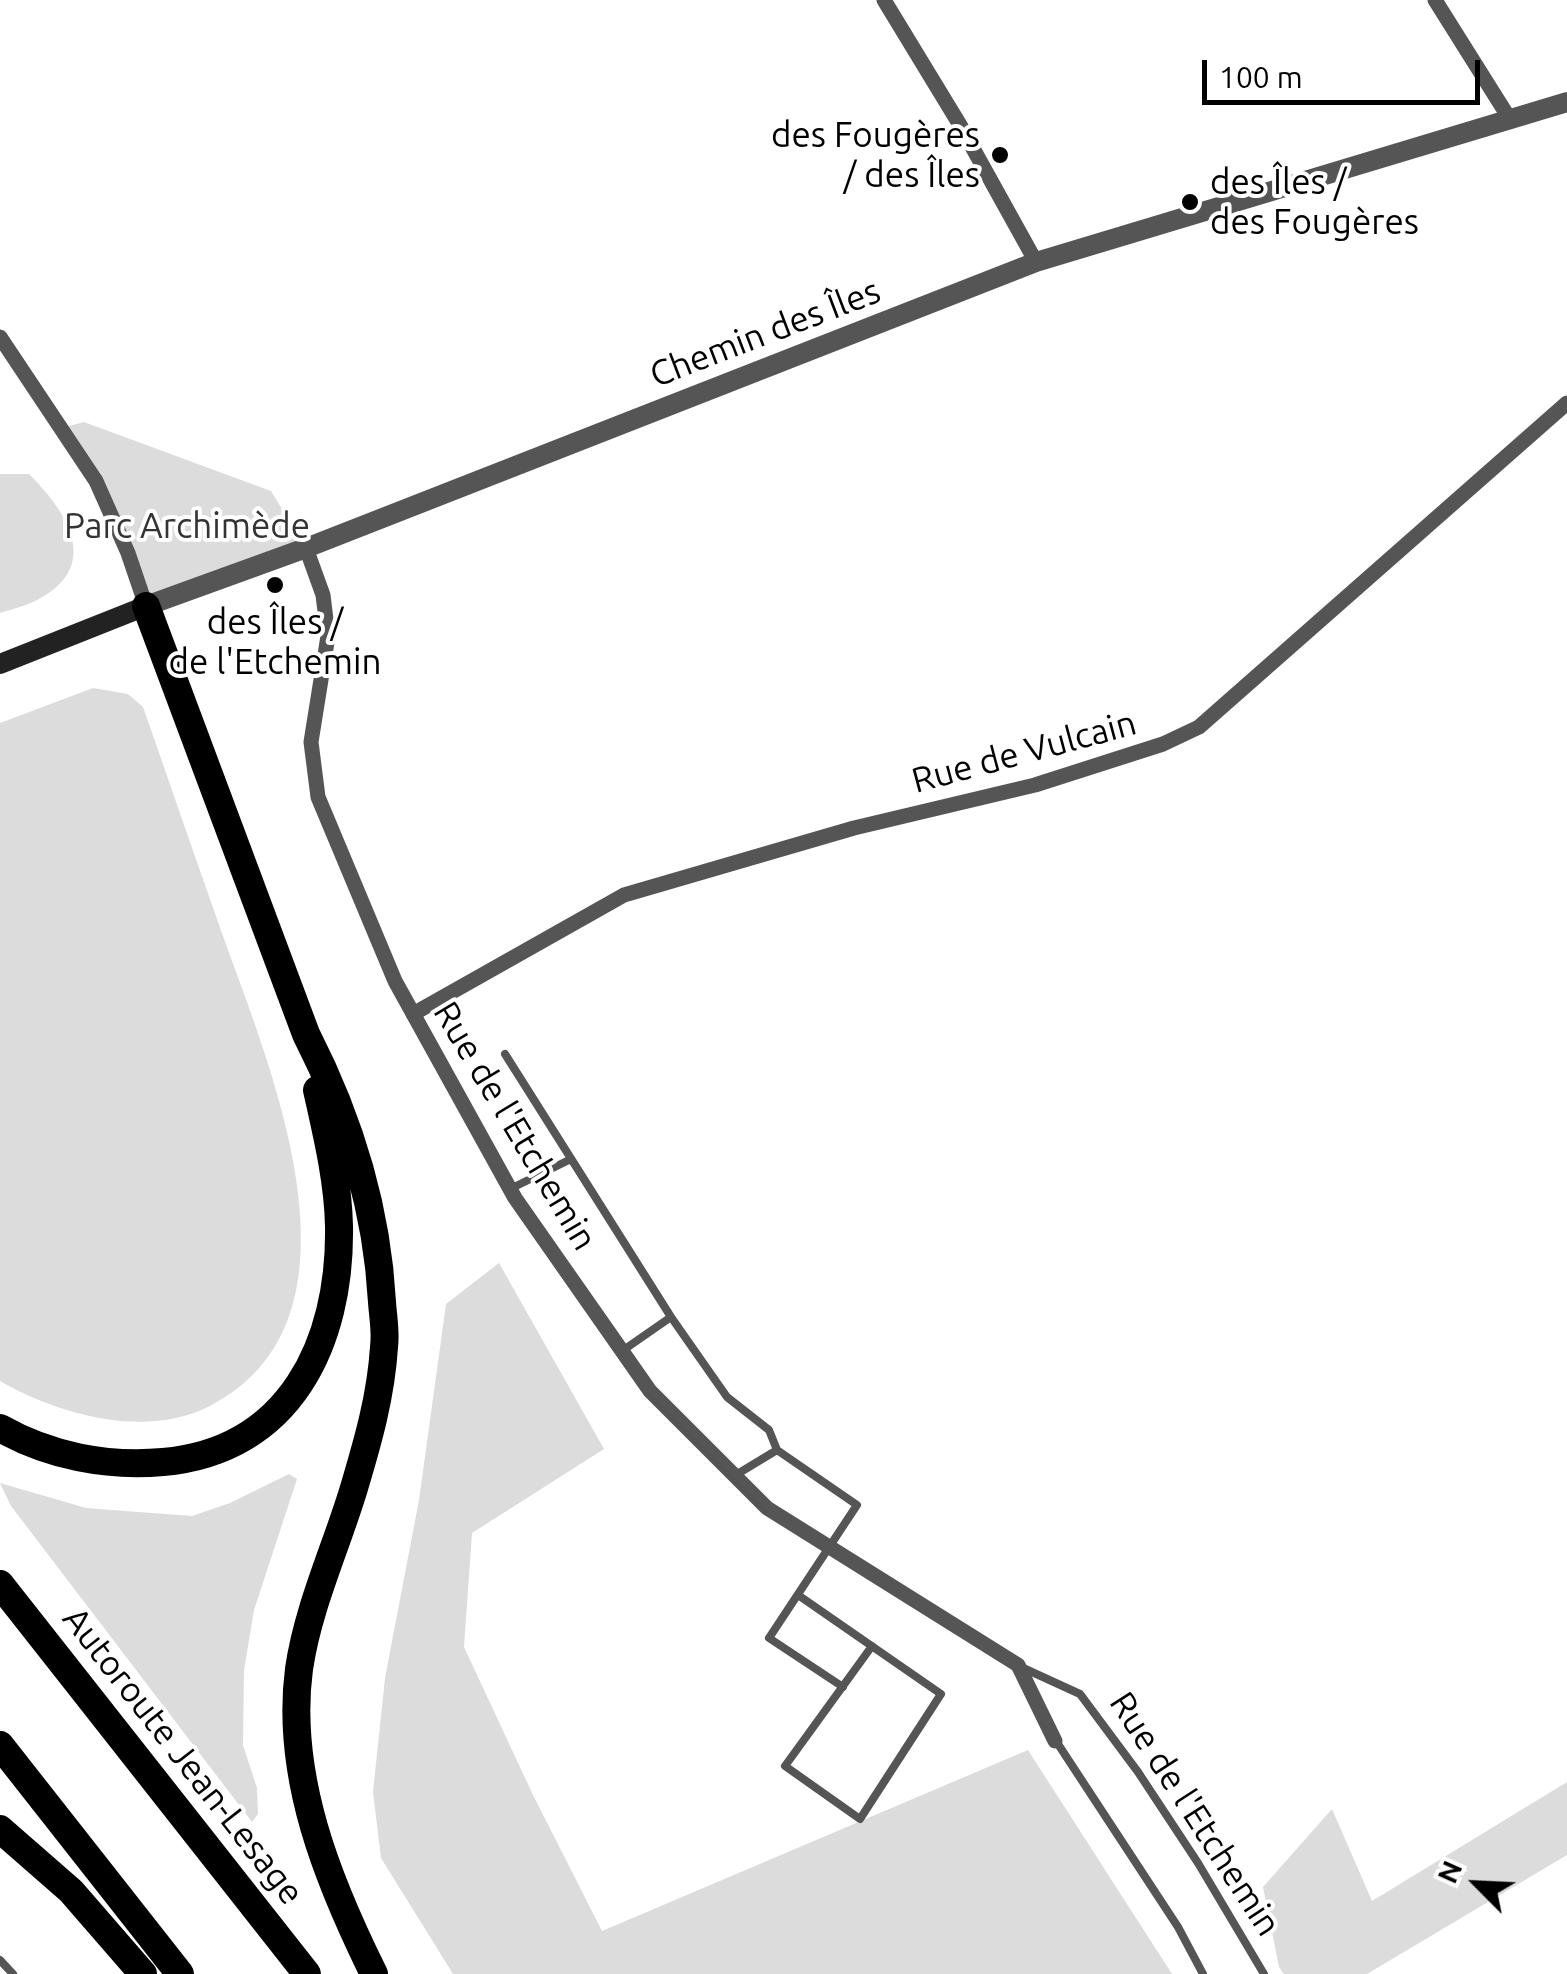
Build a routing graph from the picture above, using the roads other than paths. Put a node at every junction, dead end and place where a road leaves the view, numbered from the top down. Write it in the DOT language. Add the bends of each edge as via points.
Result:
graph roads {
  1 [pos="884,0"];
  2 [pos="1435,0"];
  3 [pos="1567,102"];
  4 [pos="1511,121"];
  5 [pos="1036,262"];
  6 [pos="0,337"];
  7 [pos="1567,403"];
  8 [pos="306,548"];
  9 [pos="146,606"];
  10 [pos="0,664"];
  11 [pos="413,1014"];
  12 [pos="306,1034"];
  13 [pos="505,1054"];
  14 [pos="571,1158"];
  15 [pos="510,1189"];
  16 [pos="671,1317"];
  17 [pos="622,1351"];
  18 [pos="0,1428"];
  19 [pos="777,1450"];
  20 [pos="734,1476"];
  21 [pos="830,1548"];
  22 [pos="0,1584"];
  23 [pos="798,1595"];
  24 [pos="872,1646"];
  25 [pos="1018,1665"];
  26 [pos="842,1687"];
  27 [pos="1056,1741"];
  28 [pos="0,1744"];
  29 [pos="0,1829"];
  30 [pos="0,1960"];
  31 [pos="12,1974"];
  32 [pos="143,1974"];
  33 [pos="180,1974"];
  34 [pos="307,1974"];
  35 [pos="374,1974"];
  36 [pos="1203,1974"];
  37 [pos="1264,1974"];
  1 -- 5 [label="street"];
  2 -- 4 [label="street"];
  3 -- 4 [label="street, Chemin des Îles"];
  4 -- 5 [label="street, Chemin des Îles"];
  5 -- 8 [label="street, Chemin des Îles"];
  6 -- 9 [label="street" via="96,481"];
  7 -- 11 [label="street, Rue de Vulcain" via="1199,727 1035,785 854,828 624,895"];
  8 -- 9 [label="street, Chemin des Îles"];
  8 -- 11 [label="street, Rue de l'Etchemin" via="323,594 328,636 311,742 318,797"];
  9 -- 10 [label="main road, Chemin des Îles"];
  9 -- 12 [label="highway"];
  11 -- 15 [label="street, Rue de l'Etchemin"];
  12 -- 18 [label="highway" via="339,1226 334,1292 320,1347 297,1391 265,1425 190,1460 131,1465 65,1455"];
  12 -- 35 [label="highway" via="359,1164 380,1259 385,1344 375,1418 299,1669 298,1737 312,1824"];
  13 -- 14 [label="lane"];
  14 -- 15 [label="lane"];
  14 -- 16 [label="lane"];
  15 -- 17 [label="street, Rue de l'Etchemin"];
  16 -- 17 [label="lane"];
  16 -- 19 [label="lane" via="727,1397 769,1430"];
  17 -- 20 [label="street, Rue de l'Etchemin" via="650,1391"];
  19 -- 20 [label="lane"];
  19 -- 21 [label="lane" via="857,1506"];
  20 -- 21 [label="street, Rue de l'Etchemin" via="767,1508"];
  21 -- 23 [label="lane"];
  21 -- 25 [label="street, Rue de l'Etchemin"];
  22 -- 34 [label="highway, Autoroute Jean-Lesage"];
  23 -- 24 [label="lane"];
  23 -- 26 [label="lane" via="769,1638"];
  24 -- 26 [label="lane"];
  24 -- 26 [label="lane" via="942,1694 860,1818 785,1766"];
  25 -- 27 [label="street"];
  25 -- 37 [label="lane, Rue de l'Etchemin" via="1080,1694 1158,1802"];
  27 -- 36 [label="lane"];
  28 -- 33 [label="highway"];
  29 -- 32 [label="highway" via="70,1892"];
  30 -- 31 [label="lane"];
}
